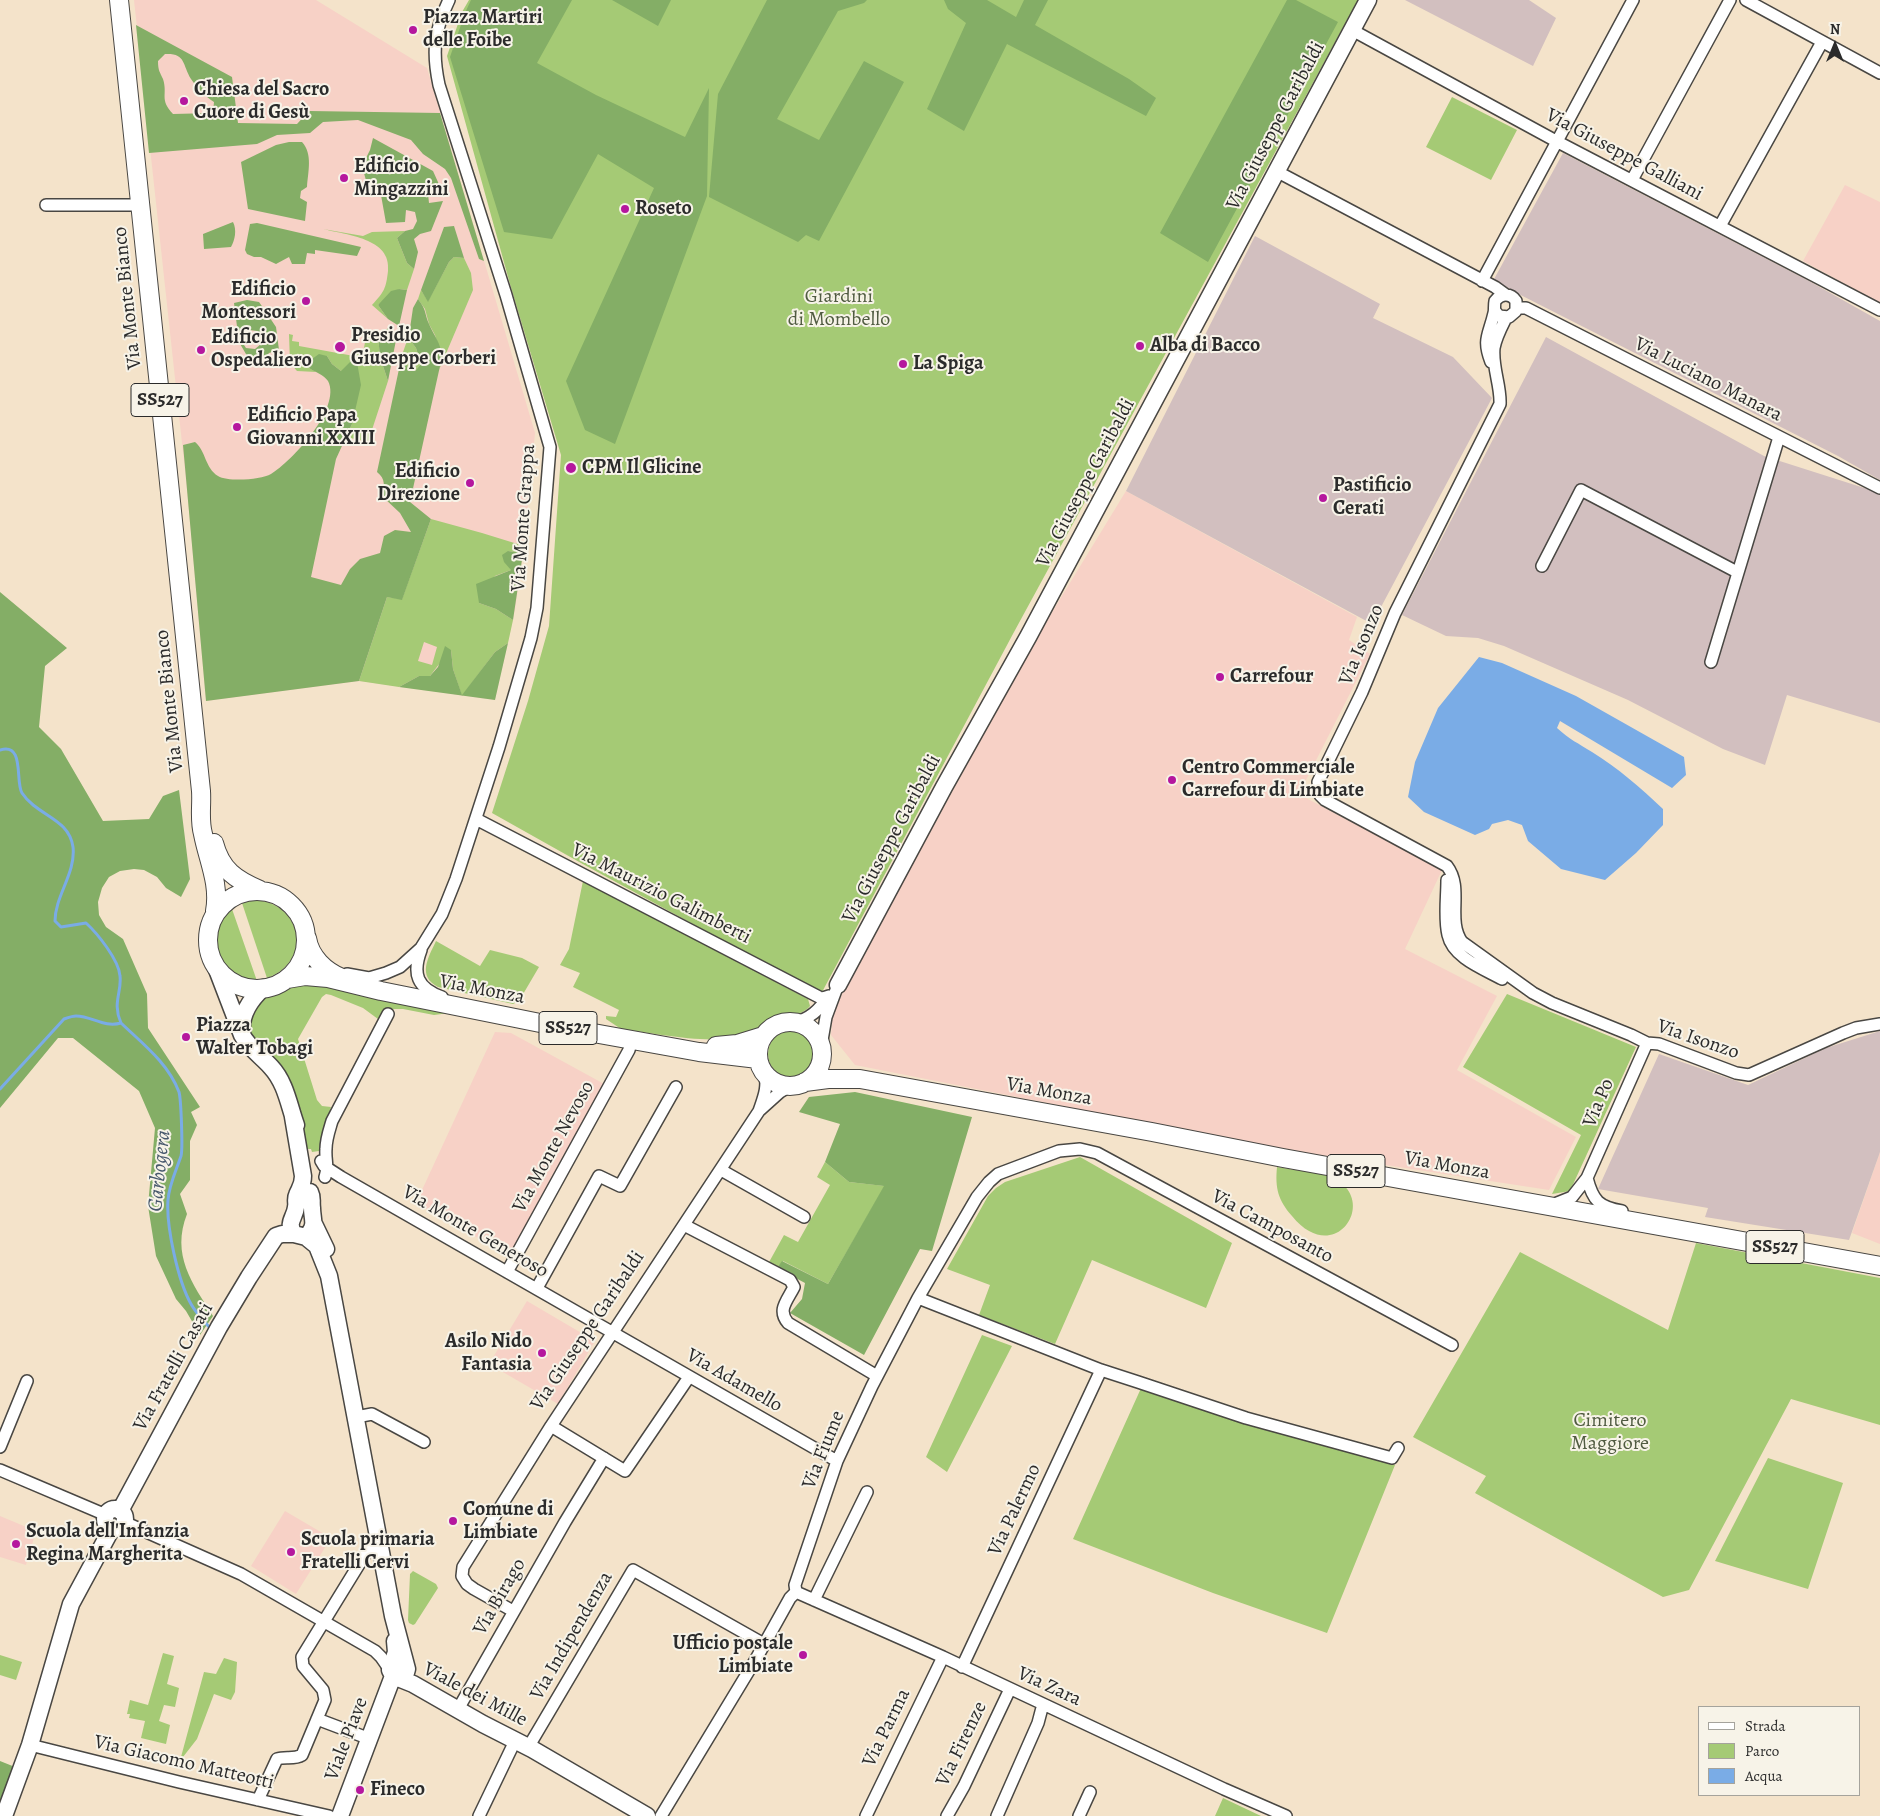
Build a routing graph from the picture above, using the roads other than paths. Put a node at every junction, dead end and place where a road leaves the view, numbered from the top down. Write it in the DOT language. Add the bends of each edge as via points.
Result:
graph roads {
  1 [pos="118,0"];
  2 [pos="449,0"];
  3 [pos="1368,0"];
  4 [pos="1633,0"];
  5 [pos="1730,0"];
  6 [pos="1747,0"];
  7 [pos="1352,30"];
  8 [pos="1822,42"];
  9 [pos="1880,73"];
  10 [pos="1556,141"];
  11 [pos="1276,171"];
  12 [pos="1632,180"];
  13 [pos="46,205"];
  14 [pos="140,205"];
  15 [pos="1720,226"];
  16 [pos="1484,282"];
  17 [pos="1506,294"];
  18 [pos="1495,306"];
  19 [pos="1517,308"];
  20 [pos="1880,310"];
  21 [pos="1506,318"];
  22 [pos="1497,378"];
  23 [pos="1779,437"];
  24 [pos="1880,488"];
  25 [pos="1542,566"];
  26 [pos="1737,572"];
  27 [pos="1711,662"];
  28 [pos="202,801"];
  29 [pos="476,819"];
  30 [pos="265,892"];
  31 [pos="215,911"];
  32 [pos="306,932"];
  33 [pos="421,948"];
  34 [pos="324,966"];
  35 [pos="216,967"];
  36 [pos="287,979"];
  37 [pos="356,984"];
  38 [pos="263,988"];
  39 [pos="834,990"];
  40 [pos="476,1011"];
  41 [pos="388,1014"];
  42 [pos="793,1023"];
  43 [pos="1880,1024"];
  44 [pos="242,1035"];
  45 [pos="763,1036"];
  46 [pos="632,1039"];
  47 [pos="660,1044"];
  48 [pos="1647,1044"];
  49 [pos="821,1051"];
  50 [pos="761,1066"];
  51 [pos="860,1079"];
  52 [pos="798,1084"];
  53 [pos="676,1087"];
  54 [pos="759,1111"];
  55 [pos="293,1117"];
  56 [pos="1073,1149"];
  57 [pos="322,1164"];
  58 [pos="721,1170"];
  59 [pos="1587,1178"];
  60 [pos="308,1194"];
  61 [pos="1551,1206"];
  62 [pos="804,1217"];
  63 [pos="314,1224"];
  64 [pos="684,1226"];
  65 [pos="1670,1227"];
  66 [pos="295,1230"];
  67 [pos="1880,1266"];
  68 [pos="507,1272"];
  69 [pos="329,1276"];
  70 [pos="537,1288"];
  71 [pos="918,1298"];
  72 [pos="613,1332"];
  73 [pos="1452,1346"];
  74 [pos="1102,1370"];
  75 [pos="689,1376"];
  76 [pos="877,1376"];
  77 [pos="27,1381"];
  78 [pos="350,1392"];
  79 [pos="356,1417"];
  80 [pos="551,1426"];
  81 [pos="424,1442"];
  82 [pos="0,1447"];
  83 [pos="1395,1453"];
  84 [pos="604,1458"];
  85 [pos="837,1461"];
  86 [pos="0,1470"];
  87 [pos="867,1492"];
  88 [pos="370,1497"];
  89 [pos="116,1519"];
  90 [pos="377,1535"];
  91 [pos="796,1592"];
  92 [pos="814,1600"];
  93 [pos="513,1611"];
  94 [pos="325,1621"];
  95 [pos="764,1644"];
  96 [pos="943,1657"];
  97 [pos="962,1667"];
  98 [pos="396,1671"];
  99 [pos="1010,1689"];
  100 [pos="460,1704"];
  101 [pos="1043,1704"];
  102 [pos="317,1719"];
  103 [pos="370,1739"];
  104 [pos="30,1745"];
  105 [pos="525,1745"];
  106 [pos="1090,1792"];
  107 [pos="258,1800"];
  108 [pos="4,1816"];
  109 [pos="329,1816"];
  110 [pos="340,1816"];
  111 [pos="479,1816"];
  112 [pos="647,1816"];
  113 [pos="662,1816"];
  114 [pos="866,1816"];
  115 [pos="947,1816"];
  116 [pos="997,1816"];
  117 [pos="1079,1816"];
  118 [pos="1286,1816"];
  1 -- 14 [label="main road, Via Monte Bianco / SS527"];
  2 -- 29 [label="street, Via Monte Grappa" via="435,40 439,85 506,294 550,447 537,608 531,638"];
  3 -- 7 [label="street, Via Giuseppe Garibaldi"];
  4 -- 10 [label="street"];
  5 -- 12 [label="street"];
  6 -- 8 [label="street"];
  7 -- 10 [label="street, Via Giuseppe Galliani"];
  7 -- 11 [label="street, Via Giuseppe Garibaldi"];
  8 -- 9 [label="street"];
  8 -- 15 [label="street"];
  10 -- 12 [label="street, Via Giuseppe Galliani"];
  10 -- 16 [label="street"];
  11 -- 16 [label="street"];
  11 -- 39 [label="street, Via Giuseppe Garibaldi" via="1028,638"];
  12 -- 15 [label="street, Via Giuseppe Galliani"];
  13 -- 14 [label="street"];
  14 -- 28 [label="main road, Via Monte Bianco / SS527"];
  15 -- 20 [label="street, Via Giuseppe Galliani"];
  16 -- 17 [label="street"];
  16 -- 18 [label="street" via="1494,294"];
  17 -- 18 [label="street" via="1500,296"];
  17 -- 19 [label="street" via="1515,298"];
  18 -- 21 [label="street" via="1500,316"];
  18 -- 22 [label="street, Via Isonzo" via="1486,344"];
  19 -- 21 [label="street" via="1512,316"];
  19 -- 23 [label="street, Via Luciano Manara" via="1526,308"];
  21 -- 22 [label="street, Via Isonzo" via="1494,349"];
  22 -- 48 [label="street, Via Isonzo" via="1500,404 1395,613 1362,692 1318,782 1320,795 1447,866 1454,880 1459,939 1493,965 1552,1003"];
  23 -- 24 [label="street, Via Luciano Manara"];
  23 -- 26 [label="street"];
  25 -- 26 [label="street" via="1581,490"];
  26 -- 27 [label="street"];
  28 -- 30 [label="main road, Via Monte Bianco / SS527" via="216,851 224,864 239,882"];
  28 -- 31 [label="main road, Via Monte Bianco / SS527" via="202,833 217,895"];
  29 -- 33 [label="street, Via Monte Grappa" via="442,914"];
  29 -- 39 [label="street, Via Maurizio Galimberti" via="818,997 823,998"];
  30 -- 31 [label="main road, SS527" via="238,894"];
  30 -- 32 [label="main road, SS527" via="286,900 294,907"];
  31 -- 35 [label="main road, SS527" via="208,939"];
  32 -- 34 [label="main road, Via Monza / SS527" via="308,947"];
  32 -- 36 [label="main road, SS527" via="304,958"];
  33 -- 34 [label="street, Via Monte Grappa" via="400,967 369,978 351,976"];
  33 -- 40 [label="street, Via Monte Grappa" via="416,971 424,989"];
  34 -- 37 [label="main road, Via Monza / SS527"];
  35 -- 38 [label="main road, SS527" via="232,982 251,989"];
  35 -- 44 [label="street"];
  36 -- 37 [label="main road, Via Monza / SS527" via="317,976"];
  36 -- 38 [label="main road, SS527"];
  37 -- 40 [label="main road, Via Monza / SS527"];
  38 -- 44 [label="street" via="247,1007"];
  39 -- 42 [label="street, Via Giuseppe Garibaldi" via="812,1015"];
  39 -- 49 [label="street, Via Giuseppe Garibaldi"];
  40 -- 46 [label="main road, Via Monza / SS527"];
  41 -- 57 [label="street" via="332,1122"];
  42 -- 45 [label="main road" via="777,1025"];
  42 -- 49 [label="main road" via="811,1030"];
  43 -- 48 [label="street, Via Isonzo" via="1850,1030 1749,1075 1659,1044"];
  44 -- 55 [label="street" via="279,1078"];
  45 -- 47 [label="main road, Via Monza / SS527" via="724,1046"];
  45 -- 50 [label="main road" via="758,1048"];
  46 -- 47 [label="main road, Via Monza / SS527"];
  46 -- 68 [label="street, Via Monte Nevoso" via="627,1054"];
  47 -- 50 [label="main road, Via Monza / SS527" via="752,1057"];
  48 -- 59 [label="street, Via Po"];
  49 -- 51 [label="main road, Via Monza / SS527" via="828,1061"];
  49 -- 52 [label="main road" via="816,1072"];
  50 -- 52 [label="main road" via="775,1083"];
  50 -- 54 [label="street, Via Giuseppe Garibaldi" via="766,1088"];
  51 -- 52 [label="main road, Via Monza / SS527" via="828,1079"];
  51 -- 61 [label="main road, Via Monza / SS527"];
  52 -- 54 [label="street, Via Giuseppe Garibaldi" via="780,1092"];
  53 -- 70 [label="street" via="620,1186 599,1176"];
  54 -- 58 [label="street, Via Giuseppe Garibaldi"];
  55 -- 57 [label="street"];
  55 -- 60 [label="street"];
  56 -- 71 [label="street, Via Fiume" via="1059,1151 998,1174 989,1182 976,1197"];
  56 -- 73 [label="street, Via Camposanto" via="1098,1153"];
  57 -- 60 [label="street"];
  57 -- 68 [label="street, Via Monte Generoso"];
  58 -- 62 [label="street"];
  58 -- 64 [label="street, Via Giuseppe Garibaldi"];
  59 -- 61 [label="street, Via Po" via="1572,1197"];
  59 -- 65 [label="street" via="1593,1196 1606,1207 1661,1218 1670,1222"];
  60 -- 63 [label="street"];
  60 -- 66 [label="street" via="296,1197"];
  61 -- 65 [label="main road, Via Monza / SS527"];
  63 -- 66 [label="street, Via Fratelli Casati" via="309,1234"];
  63 -- 69 [label="street" via="328,1252"];
  64 -- 72 [label="street, Via Giuseppe Garibaldi"];
  64 -- 76 [label="street" via="790,1280 794,1287 782,1311 788,1323"];
  65 -- 67 [label="main road, Via Monza / SS527"];
  66 -- 69 [label="street" via="317,1246"];
  66 -- 89 [label="street, Via Fratelli Casati" via="280,1226 275,1232 219,1327"];
  68 -- 70 [label="street, Via Monte Generoso"];
  69 -- 78 [label="street"];
  70 -- 72 [label="street, Via Monte Generoso"];
  71 -- 74 [label="street"];
  71 -- 76 [label="street, Via Fiume"];
  72 -- 75 [label="street, Via Adamello"];
  72 -- 80 [label="street, Via Giuseppe Garibaldi"];
  74 -- 83 [label="street" via="1246,1418"];
  74 -- 97 [label="street, Via Palermo"];
  75 -- 84 [label="street" via="625,1471"];
  75 -- 85 [label="street, Via Adamello"];
  76 -- 85 [label="street, Via Fiume"];
  77 -- 82 [label="street"];
  78 -- 79 [label="street"];
  78 -- 88 [label="street" via="351,1427 360,1476"];
  79 -- 81 [label="street" via="372,1414"];
  79 -- 88 [label="street"];
  80 -- 84 [label="street"];
  80 -- 93 [label="street, Via Giuseppe Garibaldi" via="463,1567 463,1579 474,1589"];
  84 -- 93 [label="street, Via Birago"];
  85 -- 91 [label="street, Via Fiume" via="795,1585"];
  86 -- 89 [label="street"];
  87 -- 92 [label="street"];
  88 -- 90 [label="street"];
  89 -- 94 [label="street" via="241,1574"];
  89 -- 104 [label="street, Via Fratelli Casati" via="71,1604"];
  90 -- 94 [label="street"];
  90 -- 98 [label="street" via="393,1616"];
  91 -- 92 [label="street, Via Zara"];
  91 -- 95 [label="street, Via Fiume"];
  92 -- 96 [label="street, Via Zara"];
  93 -- 100 [label="street, Via Birago"];
  94 -- 98 [label="street" via="375,1651"];
  94 -- 102 [label="street" via="302,1658 325,1694"];
  95 -- 105 [label="street, Via Indipendenza" via="633,1570"];
  95 -- 113 [label="street, Via Fiume"];
  96 -- 97 [label="street, Via Zara"];
  96 -- 114 [label="street, Via Parma"];
  97 -- 99 [label="street, Via Zara"];
  98 -- 100 [label="street, Viale dei Mille" via="417,1677"];
  98 -- 103 [label="street, Viale Piave"];
  98 -- 105 [label="street, Viale dei Mille"];
  99 -- 101 [label="street, Via Zara"];
  99 -- 115 [label="street, Via Firenze"];
  100 -- 105 [label="street, Viale dei Mille"];
  101 -- 116 [label="street" via="1038,1723"];
  101 -- 118 [label="street, Via Zara"];
  102 -- 103 [label="street"];
  102 -- 107 [label="street" via="302,1755 276,1759"];
  103 -- 110 [label="street, Viale Piave"];
  104 -- 107 [label="street, Via Giacomo Matteotti"];
  104 -- 108 [label="street, Via Fratelli Casati"];
  105 -- 111 [label="street, Via Indipendenza"];
  105 -- 112 [label="street, Viale dei Mille"];
  106 -- 117 [label="street"];
  107 -- 109 [label="street, Via Giacomo Matteotti"];
}
